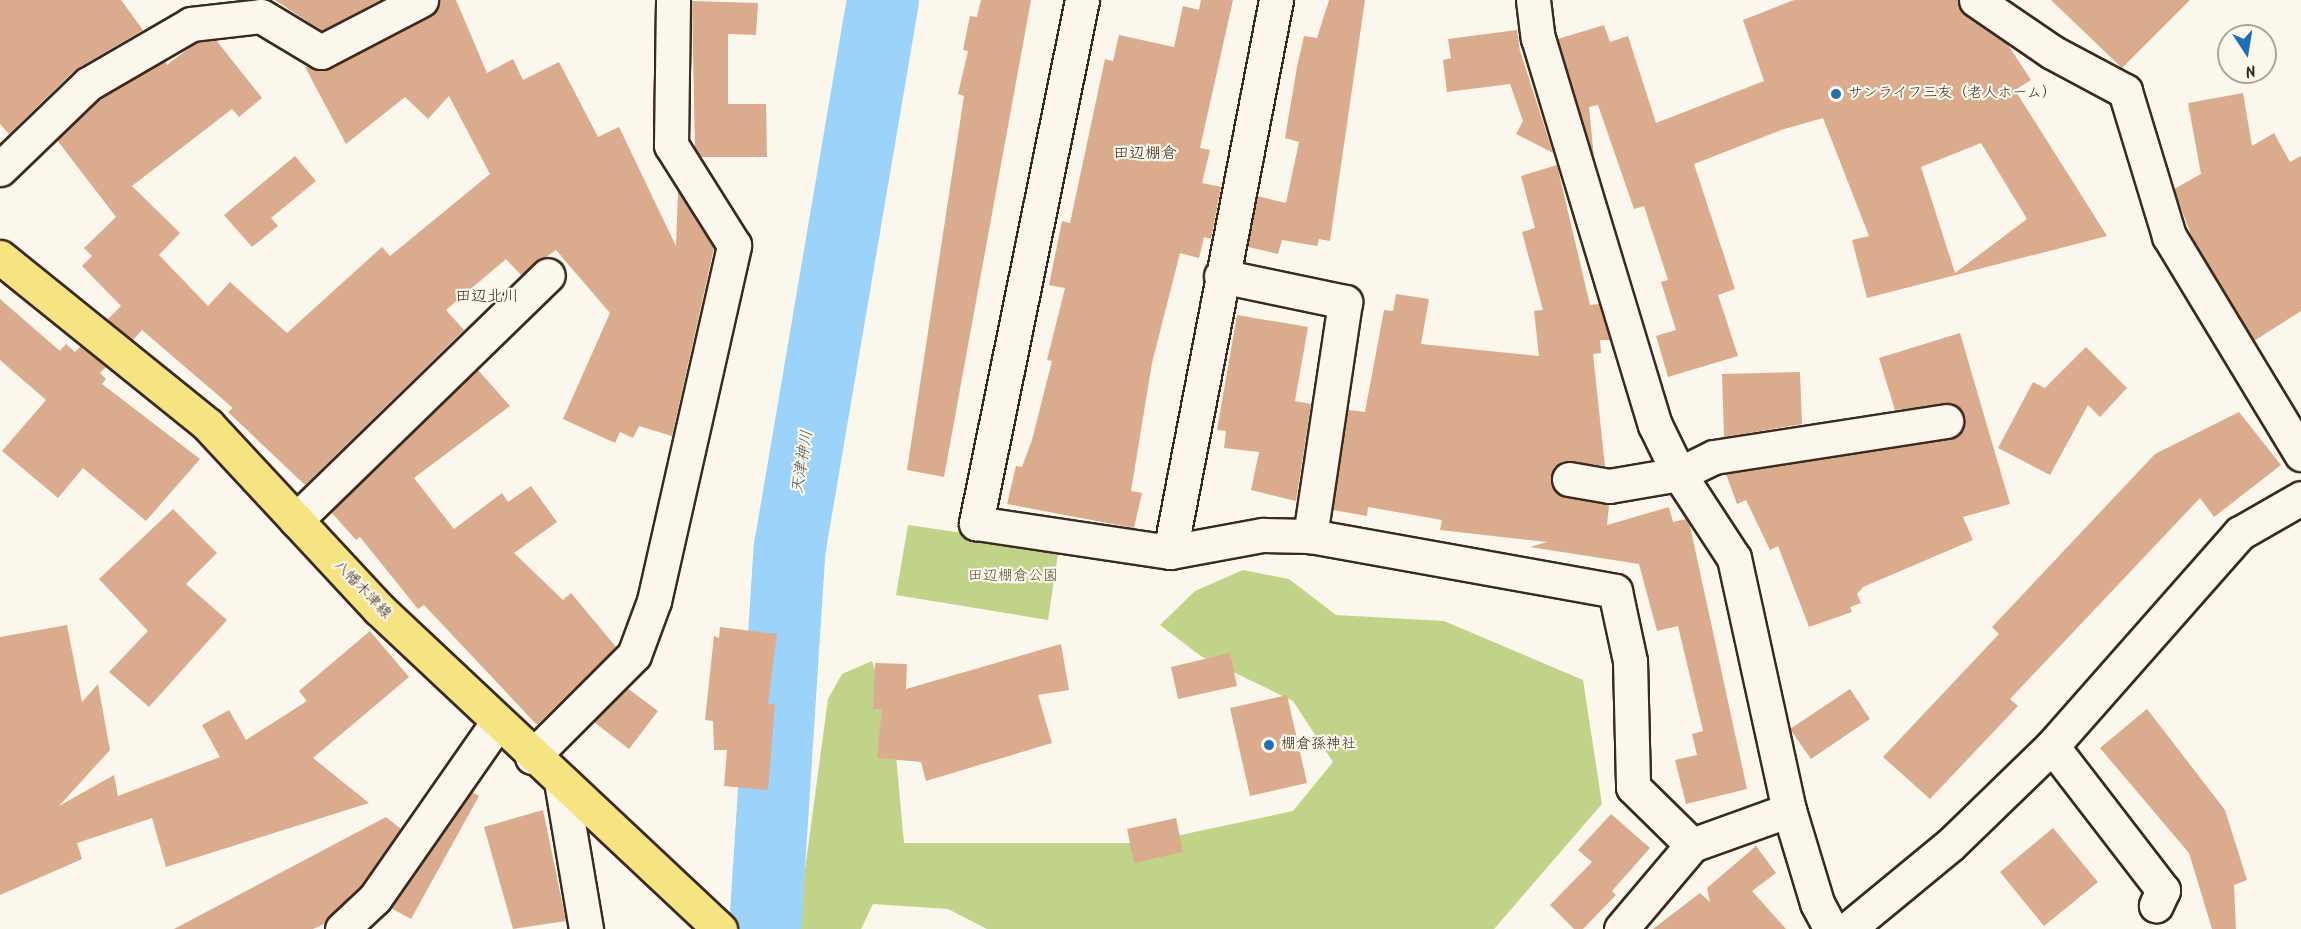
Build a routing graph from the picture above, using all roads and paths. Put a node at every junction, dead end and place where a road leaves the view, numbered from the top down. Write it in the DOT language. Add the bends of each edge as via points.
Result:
graph roads {
  1 [pos="421,0"];
  2 [pos="673,0"];
  3 [pos="1082,0"];
  4 [pos="1276,0"];
  5 [pos="1533,0"];
  6 [pos="1976,0"];
  7 [pos="0,169"];
  8 [pos="0,256"];
  9 [pos="548,275"];
  10 [pos="1221,276"];
  11 [pos="1946,422"];
  12 [pos="2301,454"];
  13 [pos="1679,474"];
  14 [pos="1569,479"];
  15 [pos="2301,498"];
  16 [pos="296,520"];
  17 [pos="1310,536"];
  18 [pos="1170,552"];
  19 [pos="497,723"];
  20 [pos="2052,746"];
  21 [pos="532,757"];
  22 [pos="562,786"];
  23 [pos="1789,810"];
  24 [pos="1692,845"];
  25 [pos="2156,905"];
  26 [pos="342,929"];
  27 [pos="586,929"];
  28 [pos="720,929"];
  29 [pos="1620,929"];
  30 [pos="1831,929"];
  31 [pos="1848,929"];
  1 -- 7 [label="street" via="321,52 261,16 191,24 88,84"];
  2 -- 21 [label="street" via="671,145 734,245 654,601 634,655"];
  3 -- 18 [label="street" via="976,523"];
  4 -- 10 [label="street"];
  5 -- 13 [label="street" via="1538,38 1655,425"];
  6 -- 12 [label="street" via="2052,52 2126,91 2169,236"];
  8 -- 16 [label="main road, 八幡木津線" via="208,425"];
  9 -- 16 [label="street"];
  10 -- 17 [label="street" via="1345,302"];
  10 -- 18 [label="street"];
  11 -- 13 [label="street" via="1714,457"];
  13 -- 14 [label="street" via="1609,486"];
  13 -- 23 [label="street" via="1734,558"];
  15 -- 20 [label="street" via="2240,533"];
  16 -- 19 [label="main road, 八幡木津線"];
  17 -- 18 [label="street" via="1263,535"];
  17 -- 24 [label="street" via="1615,591 1630,661 1633,787"];
  19 -- 21 [label="main road, 八幡木津線"];
  19 -- 26 [label="street" via="375,898"];
  20 -- 25 [label="street" via="2163,890"];
  20 -- 31 [label="street" via="1950,845"];
  21 -- 22 [label="main road, 八幡木津線"];
  22 -- 27 [label="street"];
  22 -- 28 [label="main road, 八幡木津線"];
  23 -- 24 [label="street"];
  23 -- 30 [label="street" via="1817,903"];
  24 -- 29 [label="street"];
}
